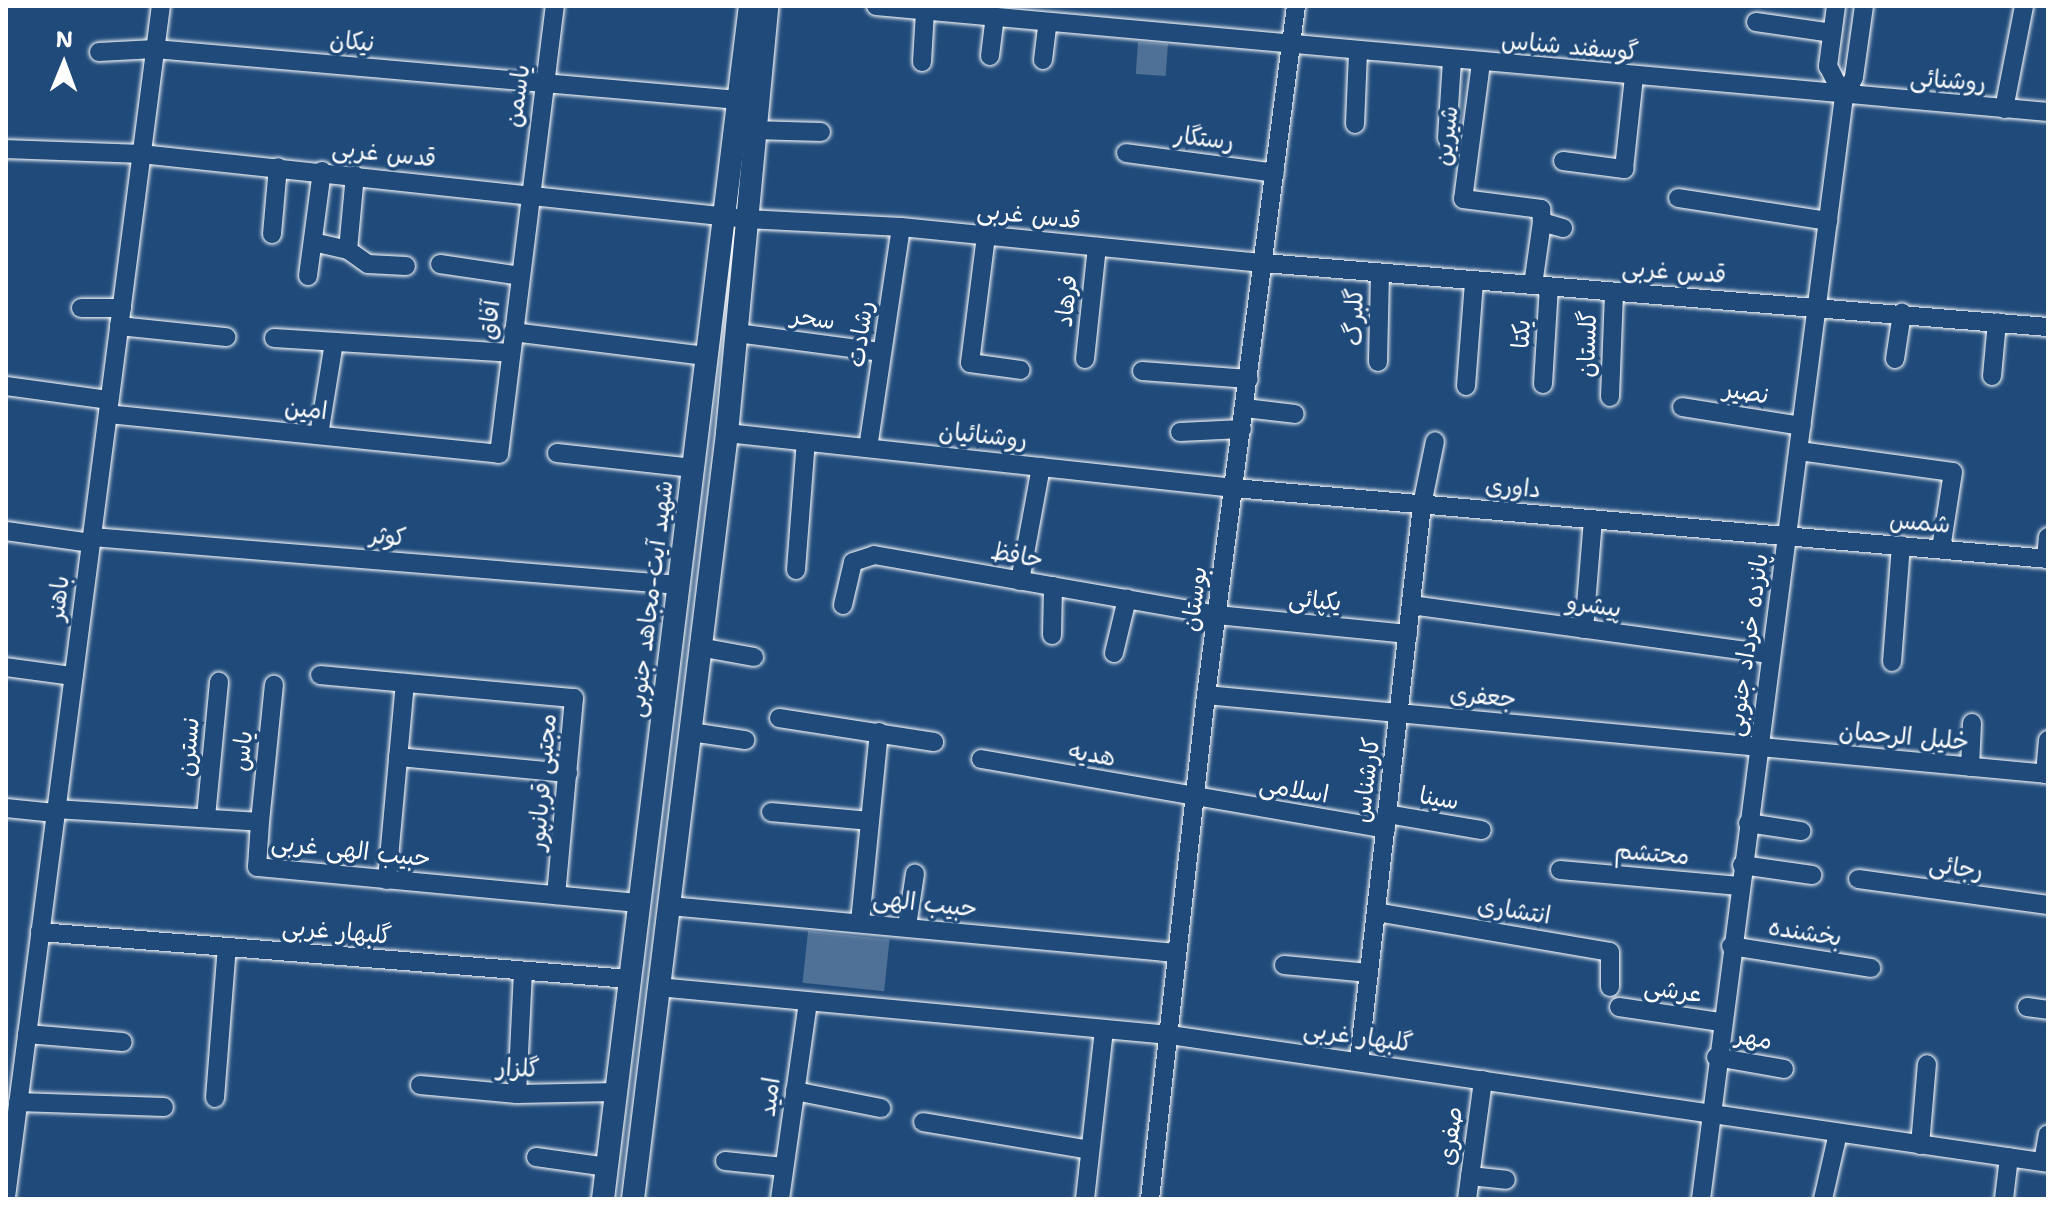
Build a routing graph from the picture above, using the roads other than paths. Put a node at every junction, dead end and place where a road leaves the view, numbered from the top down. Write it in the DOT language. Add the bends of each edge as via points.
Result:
graph roads {
  1 [pos="161,6"];
  2 [pos="555,6"];
  3 [pos="750,6"];
  4 [pos="767,6"];
  5 [pos="876,6"];
  6 [pos="1296,6"];
  7 [pos="1836,6"];
  8 [pos="1864,6"];
  9 [pos="2024,6"];
  10 [pos="914,8"];
  11 [pos="995,17"];
  12 [pos="1048,22"];
  13 [pos="1756,22"];
  14 [pos="1832,33"];
  15 [pos="1291,45"];
  16 [pos="155,49"];
  17 [pos="1358,51"];
  18 [pos="99,52"];
  19 [pos="990,56"];
  20 [pos="1043,60"];
  21 [pos="1452,60"];
  22 [pos="922,62"];
  23 [pos="1481,63"];
  24 [pos="1634,77"];
  25 [pos="544,82"];
  26 [pos="1844,97"];
  27 [pos="747,101"];
  28 [pos="2004,109"];
  29 [pos="2048,112"];
  30 [pos="1355,124"];
  31 [pos="753,130"];
  32 [pos="821,132"];
  33 [pos="1447,138"];
  34 [pos="6,149"];
  35 [pos="1126,153"];
  36 [pos="141,154"];
  37 [pos="1563,161"];
  38 [pos="278,167"];
  39 [pos="322,171"];
  40 [pos="1275,173"];
  41 [pos="355,175"];
  42 [pos="529,192"];
  43 [pos="1678,198"];
  44 [pos="724,215"];
  45 [pos="747,219"];
  46 [pos="1828,221"];
  47 [pos="1542,222"];
  48 [pos="901,227"];
  49 [pos="1563,228"];
  50 [pos="272,234"];
  51 [pos="986,236"];
  52 [pos="313,242"];
  53 [pos="1097,247"];
  54 [pos="348,250"];
  55 [pos="1264,263"];
  56 [pos="440,264"];
  57 [pos="406,266"];
  58 [pos="1380,273"];
  59 [pos="308,276"];
  60 [pos="520,276"];
  61 [pos="1474,281"];
  62 [pos="1541,286"];
  63 [pos="1614,292"];
  64 [pos="1818,305"];
  65 [pos="81,308"];
  66 [pos="1902,313"];
  67 [pos="120,317"];
  68 [pos="1997,322"];
  69 [pos="2048,327"];
  70 [pos="513,332"];
  71 [pos="737,333"];
  72 [pos="226,337"];
  73 [pos="274,338"];
  74 [pos="334,342"];
  75 [pos="882,352"];
  76 [pos="511,353"];
  77 [pos="706,356"];
  78 [pos="1085,359"];
  79 [pos="1895,359"];
  80 [pos="1378,362"];
  81 [pos="1021,370"];
  82 [pos="1142,371"];
  83 [pos="1992,376"];
  84 [pos="1249,379"];
  85 [pos="1543,384"];
  86 [pos="6,386"];
  87 [pos="1466,386"];
  88 [pos="1610,397"];
  89 [pos="108,407"];
  90 [pos="1682,407"];
  91 [pos="1245,408"];
  92 [pos="1295,414"];
  93 [pos="1802,426"];
  94 [pos="1242,429"];
  95 [pos="1180,432"];
  96 [pos="727,433"];
  97 [pos="319,435"];
  98 [pos="806,441"];
  99 [pos="1435,441"];
  100 [pos="868,448"];
  101 [pos="1799,451"];
  102 [pos="557,453"];
  103 [pos="499,454"];
  104 [pos="1041,467"];
  105 [pos="693,468"];
  106 [pos="1234,488"];
  107 [pos="1422,505"];
  108 [pos="1593,519"];
  109 [pos="6,531"];
  110 [pos="1788,534"];
  111 [pos="2048,537"];
  112 [pos="91,540"];
  113 [pos="1901,545"];
  114 [pos="1941,549"];
  115 [pos="2047,559"];
  116 [pos="796,570"];
  117 [pos="1020,581"];
  118 [pos="679,585"];
  119 [pos="1053,586"];
  120 [pos="1127,599"];
  121 [pos="843,605"];
  122 [pos="1411,605"];
  123 [pos="1217,615"];
  124 [pos="1584,629"];
  125 [pos="1408,634"];
  126 [pos="1052,635"];
  127 [pos="699,647"];
  128 [pos="1114,653"];
  129 [pos="1770,654"];
  130 [pos="754,657"];
  131 [pos="1892,662"];
  132 [pos="6,667"];
  133 [pos="320,675"];
  134 [pos="73,676"];
  135 [pos="219,682"];
  136 [pos="405,683"];
  137 [pos="274,685"];
  138 [pos="1206,695"];
  139 [pos="1399,713"];
  140 [pos="779,718"];
  141 [pos="1972,723"];
  142 [pos="691,732"];
  143 [pos="879,732"];
  144 [pos="745,740"];
  145 [pos="2048,740"];
  146 [pos="934,742"];
  147 [pos="1756,747"];
  148 [pos="398,757"];
  149 [pos="981,759"];
  150 [pos="1970,767"];
  151 [pos="568,773"];
  152 [pos="2046,774"];
  153 [pos="1194,798"];
  154 [pos="6,808"];
  155 [pos="55,811"];
  156 [pos="771,812"];
  157 [pos="206,817"];
  158 [pos="870,821"];
  159 [pos="260,822"];
  160 [pos="1386,822"];
  161 [pos="1748,823"];
  162 [pos="1482,830"];
  163 [pos="1801,831"];
  164 [pos="1742,865"];
  165 [pos="1560,870"];
  166 [pos="915,874"];
  167 [pos="1812,875"];
  168 [pos="1858,879"];
  169 [pos="387,880"];
  170 [pos="1739,886"];
  171 [pos="556,895"];
  172 [pos="639,903"];
  173 [pos="2048,905"];
  174 [pos="670,906"];
  175 [pos="1376,912"];
  176 [pos="860,922"];
  177 [pos="907,926"];
  178 [pos="40,932"];
  179 [pos="1731,946"];
  180 [pos="227,947"];
  181 [pos="1176,953"];
  182 [pos="1284,965"];
  183 [pos="1871,968"];
  184 [pos="523,971"];
  185 [pos="1369,973"];
  186 [pos="629,979"];
  187 [pos="658,987"];
  188 [pos="1610,987"];
  189 [pos="808,1002"];
  190 [pos="1619,1007"];
  191 [pos="2027,1007"];
  192 [pos="2048,1010"];
  193 [pos="1721,1022"];
  194 [pos="1104,1029"];
  195 [pos="27,1034"];
  196 [pos="1170,1035"];
  197 [pos="123,1042"];
  198 [pos="1716,1057"];
  199 [pos="1359,1060"];
  200 [pos="1927,1064"];
  201 [pos="1784,1069"];
  202 [pos="1483,1080"];
  203 [pos="420,1085"];
  204 [pos="795,1091"];
  205 [pos="616,1092"];
  206 [pos="517,1094"];
  207 [pos="215,1098"];
  208 [pos="18,1102"];
  209 [pos="164,1107"];
  210 [pos="881,1108"];
  211 [pos="1710,1115"];
  212 [pos="923,1122"];
  213 [pos="1838,1133"];
  214 [pos="2048,1134"];
  215 [pos="1920,1145"];
  216 [pos="1090,1150"];
  217 [pos="536,1157"];
  218 [pos="2009,1157"];
  219 [pos="725,1161"];
  220 [pos="2045,1162"];
  221 [pos="607,1167"];
  222 [pos="784,1167"];
  223 [pos="1470,1176"];
  224 [pos="1506,1180"];
  225 [pos="6,1197"];
  226 [pos="603,1199"];
  227 [pos="633,1199"];
  228 [pos="780,1199"];
  229 [pos="1085,1199"];
  230 [pos="1150,1199"];
  231 [pos="1467,1199"];
  232 [pos="1701,1199"];
  233 [pos="1823,1199"];
  234 [pos="2004,1199"];
  1 -- 16 [label="street, باهنر"];
  2 -- 25 [label="street, یاسمن"];
  3 -- 27 [label="main road, شهید آیت-مجاهد جنوبی"];
  4 -- 27 [label="main road, شهید آیت-مجاهد جنوبی"];
  5 -- 10 [label="street, گوسفند شناس"];
  6 -- 15 [label="street, بوستان"];
  7 -- 14 [label="street"];
  8 -- 26 [label="street, پانزده خرداد جنوبی" via="1854,77"];
  9 -- 28 [label="street"];
  10 -- 11 [label="street, گوسفند شناس"];
  10 -- 22 [label="street"];
  11 -- 12 [label="street, گوسفند شناس"];
  11 -- 19 [label="street"];
  12 -- 15 [label="street, گوسفند شناس"];
  12 -- 20 [label="street"];
  13 -- 14 [label="street"];
  14 -- 26 [label="street" via="1828,66"];
  15 -- 17 [label="street, گوسفند شناس"];
  15 -- 40 [label="street, بوستان"];
  16 -- 18 [label="street, نیکان"];
  16 -- 25 [label="street, نیکان"];
  16 -- 36 [label="street, باهنر"];
  17 -- 21 [label="street, گوسفند شناس"];
  17 -- 30 [label="street"];
  21 -- 23 [label="street, گوسفند شناس"];
  21 -- 33 [label="street"];
  23 -- 24 [label="street, گوسفند شناس"];
  23 -- 47 [label="street, شیرین" via="1463,199 1541,209"];
  24 -- 26 [label="street, گوسفند شناس"];
  24 -- 37 [label="street" via="1624,169"];
  25 -- 27 [label="street, نیکان"];
  25 -- 42 [label="street, یاسمن"];
  26 -- 28 [label="street, روشنائی"];
  26 -- 46 [label="street, پانزده خرداد جنوبی"];
  27 -- 31 [label="main road, شهید آیت-مجاهد جنوبی"];
  27 -- 44 [label="main road, شهید آیت-مجاهد جنوبی"];
  28 -- 29 [label="street, روشنائی"];
  31 -- 32 [label="street"];
  31 -- 45 [label="main road, شهید آیت-مجاهد جنوبی"];
  34 -- 36 [label="street, قدس غربی"];
  35 -- 40 [label="street, رستگار"];
  36 -- 38 [label="street, قدس غربی"];
  36 -- 67 [label="street, باهنر"];
  38 -- 39 [label="street, قدس غربی"];
  38 -- 50 [label="street"];
  39 -- 41 [label="street, قدس غربی"];
  39 -- 52 [label="street"];
  40 -- 55 [label="street, بوستان"];
  41 -- 42 [label="street, قدس غربی"];
  41 -- 54 [label="street"];
  42 -- 44 [label="street, قدس غربی"];
  42 -- 60 [label="street, آفاق"];
  43 -- 46 [label="street"];
  44 -- 45 [label="street, قدس غربی"];
  44 -- 77 [label="main road, شهید آیت-مجاهد جنوبی"];
  45 -- 48 [label="street, قدس غربی"];
  45 -- 71 [label="main road, شهید آیت-مجاهد جنوبی"];
  46 -- 64 [label="street, پانزده خرداد جنوبی"];
  47 -- 49 [label="street, شیرین"];
  47 -- 62 [label="street, یکتا"];
  48 -- 51 [label="street, قدس غربی"];
  48 -- 75 [label="street, رشادت"];
  51 -- 53 [label="street, قدس غربی"];
  51 -- 81 [label="street" via="970,363"];
  52 -- 54 [label="street"];
  52 -- 59 [label="street"];
  53 -- 55 [label="street, قدس غربی"];
  53 -- 78 [label="street, فرهاد"];
  54 -- 57 [label="street" via="368,264"];
  55 -- 58 [label="street, قدس غربی"];
  55 -- 84 [label="street, بوستان"];
  56 -- 60 [label="street"];
  58 -- 61 [label="street, قدس غربی"];
  58 -- 80 [label="street, گلبرگ"];
  60 -- 70 [label="street, آفاق"];
  61 -- 62 [label="street, قدس غربی"];
  61 -- 87 [label="street"];
  62 -- 63 [label="street, قدس غربی"];
  62 -- 85 [label="street, یکتا"];
  63 -- 64 [label="street, قدس غربی"];
  63 -- 88 [label="street, گلستان"];
  64 -- 66 [label="street, قدس غربی"];
  64 -- 93 [label="street, پانزده خرداد جنوبی"];
  65 -- 67 [label="street"];
  66 -- 68 [label="street, قدس غربی"];
  66 -- 79 [label="street"];
  67 -- 72 [label="street"];
  67 -- 89 [label="street, باهنر"];
  68 -- 69 [label="street, قدس غربی"];
  68 -- 83 [label="street"];
  70 -- 76 [label="street, آفاق"];
  70 -- 77 [label="street"];
  71 -- 75 [label="street, سحر"];
  71 -- 96 [label="main road, شهید آیت-مجاهد جنوبی"];
  73 -- 74 [label="street"];
  74 -- 76 [label="street"];
  74 -- 97 [label="street"];
  75 -- 100 [label="street, رشادت"];
  76 -- 103 [label="street, آفاق"];
  77 -- 105 [label="main road, شهید آیت-مجاهد جنوبی"];
  82 -- 84 [label="street"];
  84 -- 91 [label="street, بوستان"];
  86 -- 89 [label="street, امین"];
  89 -- 97 [label="street, امین"];
  89 -- 112 [label="street, باهنر"];
  90 -- 93 [label="street, نصیر"];
  91 -- 92 [label="street"];
  91 -- 94 [label="street, بوستان"];
  93 -- 101 [label="street, پانزده خرداد جنوبی"];
  94 -- 95 [label="street"];
  94 -- 106 [label="street, بوستان"];
  96 -- 98 [label="street, روشنائیان"];
  96 -- 127 [label="main road, شهید آیت-مجاهد جنوبی"];
  97 -- 103 [label="street, امین"];
  98 -- 100 [label="street, روشنائیان"];
  98 -- 116 [label="street"];
  99 -- 107 [label="street, کارشناس"];
  100 -- 104 [label="street, روشنائیان"];
  101 -- 110 [label="street, پانزده خرداد جنوبی"];
  101 -- 114 [label="street" via="1953,472"];
  102 -- 105 [label="street"];
  104 -- 106 [label="street, روشنائیان"];
  104 -- 117 [label="street"];
  105 -- 118 [label="main road, شهید آیت-مجاهد جنوبی"];
  106 -- 107 [label="street, داوری"];
  106 -- 123 [label="street, بوستان"];
  107 -- 108 [label="street, داوری"];
  107 -- 122 [label="street, کارشناس"];
  108 -- 110 [label="street, داوری"];
  108 -- 124 [label="street"];
  109 -- 112 [label="street, کوثر"];
  110 -- 113 [label="street, شمس"];
  110 -- 129 [label="street, پانزده خرداد جنوبی"];
  111 -- 115 [label="street"];
  112 -- 118 [label="street, کوثر"];
  112 -- 134 [label="street, باهنر"];
  113 -- 114 [label="street, شمس"];
  113 -- 131 [label="street"];
  114 -- 115 [label="street, شمس"];
  117 -- 119 [label="street, حافظ"];
  117 -- 121 [label="street, حافظ" via="874,555 853,562"];
  118 -- 172 [label="main road, شهید آیت-مجاهد جنوبی"];
  119 -- 120 [label="street, حافظ"];
  119 -- 126 [label="street"];
  120 -- 123 [label="street, حافظ"];
  120 -- 128 [label="street"];
  122 -- 124 [label="street, پیشرو"];
  122 -- 125 [label="street, کارشناس"];
  123 -- 125 [label="street, یکپائی"];
  123 -- 138 [label="street, بوستان"];
  124 -- 129 [label="street, پیشرو"];
  125 -- 139 [label="street, کارشناس"];
  127 -- 130 [label="street"];
  127 -- 142 [label="main road, شهید آیت-مجاهد جنوبی"];
  129 -- 147 [label="street, پانزده خرداد جنوبی"];
  132 -- 134 [label="street"];
  133 -- 136 [label="street"];
  134 -- 155 [label="street, باهنر"];
  135 -- 157 [label="street, نسترن"];
  136 -- 148 [label="street"];
  136 -- 151 [label="street, مجتبی قربانپور" via="574,698"];
  137 -- 159 [label="street, یاس"];
  138 -- 139 [label="street, جعفری"];
  138 -- 153 [label="street, بوستان"];
  139 -- 147 [label="street, جعفری"];
  139 -- 160 [label="street, کارشناس"];
  140 -- 143 [label="street"];
  141 -- 150 [label="street"];
  142 -- 144 [label="street"];
  142 -- 174 [label="main road, شهید آیت-مجاهد جنوبی"];
  143 -- 146 [label="street"];
  143 -- 158 [label="street"];
  145 -- 152 [label="street"];
  147 -- 150 [label="street, خلیل الرحمان"];
  147 -- 161 [label="street, پانزده خرداد جنوبی"];
  148 -- 151 [label="street"];
  148 -- 169 [label="street"];
  149 -- 153 [label="street, هدیه"];
  150 -- 152 [label="street, خلیل الرحمان"];
  151 -- 171 [label="street, مجتبی قربانپور"];
  153 -- 160 [label="street, اسلامی"];
  153 -- 181 [label="street, بوستان"];
  154 -- 155 [label="street, حبیب الهی غربی"];
  155 -- 157 [label="street, حبیب الهی غربی"];
  155 -- 178 [label="street, باهنر"];
  156 -- 158 [label="street"];
  157 -- 159 [label="street, حبیب الهی غربی"];
  158 -- 176 [label="street"];
  159 -- 169 [label="street, حبیب الهی غربی" via="257,867"];
  160 -- 162 [label="street, سینا"];
  160 -- 175 [label="street, کارشناس"];
  161 -- 163 [label="street"];
  161 -- 164 [label="street, پانزده خرداد جنوبی"];
  164 -- 167 [label="street"];
  164 -- 170 [label="street, پانزده خرداد جنوبی"];
  165 -- 170 [label="street, محتشم"];
  166 -- 177 [label="street"];
  168 -- 173 [label="street, رجائی"];
  169 -- 171 [label="street, حبیب الهی غربی"];
  170 -- 179 [label="street, پانزده خرداد جنوبی"];
  171 -- 172 [label="street, حبیب الهی غربی"];
  172 -- 186 [label="main road, شهید آیت-مجاهد جنوبی"];
  174 -- 176 [label="street, حبیب الهی"];
  174 -- 187 [label="main road, شهید آیت-مجاهد جنوبی"];
  175 -- 185 [label="street, کارشناس"];
  175 -- 188 [label="street, انتشاری" via="1610,952"];
  176 -- 177 [label="street, حبیب الهی"];
  177 -- 181 [label="street, حبیب الهی"];
  178 -- 180 [label="street, گلبهار غربی"];
  178 -- 195 [label="street, باهنر"];
  179 -- 183 [label="street, بخشنده"];
  179 -- 193 [label="street, پانزده خرداد جنوبی"];
  180 -- 184 [label="street, گلبهار غربی"];
  180 -- 207 [label="street"];
  181 -- 196 [label="street, بوستان"];
  182 -- 185 [label="street"];
  184 -- 186 [label="street, گلبهار غربی"];
  184 -- 206 [label="street"];
  185 -- 199 [label="street, کارشناس"];
  186 -- 205 [label="main road, شهید آیت-مجاهد جنوبی"];
  187 -- 189 [label="street, گلبهار غربی"];
  187 -- 227 [label="main road, شهید آیت-مجاهد جنوبی"];
  189 -- 194 [label="street, گلبهار غربی"];
  189 -- 204 [label="street, امید"];
  190 -- 193 [label="street, عرشی"];
  191 -- 192 [label="street"];
  193 -- 198 [label="street, پانزده خرداد جنوبی"];
  194 -- 196 [label="street, گلبهار غربی"];
  194 -- 216 [label="street"];
  195 -- 197 [label="street"];
  195 -- 208 [label="street, باهنر"];
  196 -- 199 [label="street, گلبهار غربی"];
  196 -- 230 [label="street, بوستان"];
  198 -- 201 [label="street, مهر"];
  198 -- 211 [label="street, پانزده خرداد جنوبی"];
  199 -- 202 [label="street, گلبهار غربی"];
  200 -- 215 [label="street"];
  202 -- 211 [label="street, گلبهار غربی"];
  202 -- 223 [label="street, صفری"];
  203 -- 206 [label="street, گلزار"];
  204 -- 210 [label="street"];
  204 -- 222 [label="street, امید"];
  205 -- 206 [label="street, گلزار"];
  205 -- 221 [label="main road, شهید آیت-مجاهد جنوبی"];
  208 -- 209 [label="street"];
  208 -- 225 [label="street, باهنر"];
  211 -- 213 [label="street, گلبهار غربی"];
  211 -- 232 [label="street, پانزده خرداد جنوبی"];
  212 -- 216 [label="street"];
  213 -- 215 [label="street, گلبهار غربی"];
  213 -- 233 [label="street"];
  214 -- 220 [label="street"];
  215 -- 218 [label="street, گلبهار غربی"];
  216 -- 229 [label="street"];
  217 -- 221 [label="street"];
  218 -- 220 [label="street, گلبهار غربی"];
  218 -- 234 [label="street"];
  219 -- 222 [label="street"];
  221 -- 226 [label="main road, شهید آیت-مجاهد جنوبی"];
  222 -- 228 [label="street, امید"];
  223 -- 224 [label="street"];
  223 -- 231 [label="street, صفری"];
}
